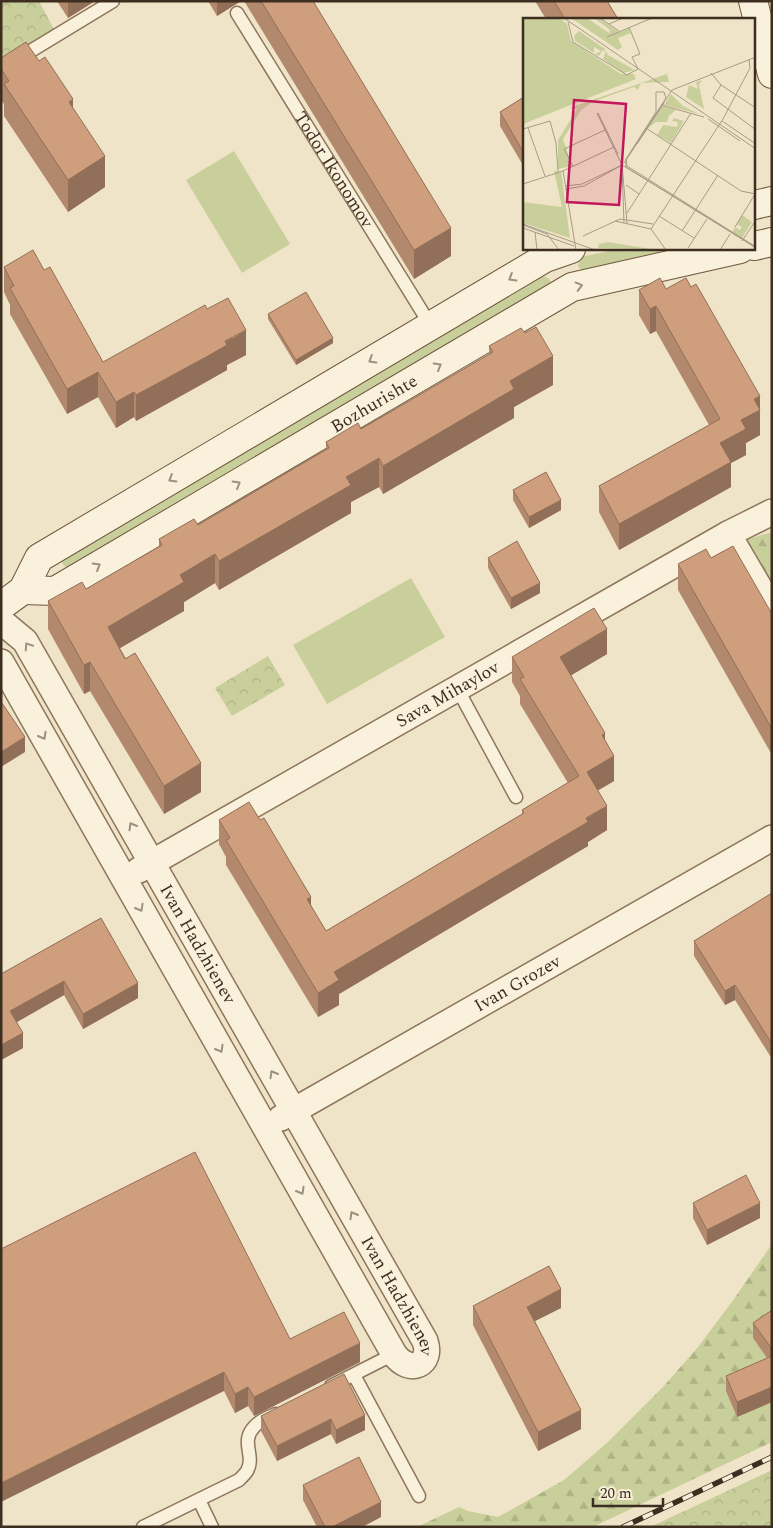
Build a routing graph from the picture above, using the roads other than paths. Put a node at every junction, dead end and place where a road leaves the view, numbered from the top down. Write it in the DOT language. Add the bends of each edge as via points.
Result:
graph roads {
  1 [pos="113,1"];
  2 [pos="753,1"];
  3 [pos="237,13"];
  4 [pos="1,69"];
  5 [pos="772,74"];
  6 [pos="772,200"];
  7 [pos="756,204"];
  8 [pos="772,242"];
  9 [pos="756,246"];
  10 [pos="568,250"];
  11 [pos="736,250"];
  12 [pos="430,326"];
  13 [pos="772,512"];
  14 [pos="728,534"];
  15 [pos="23,590"];
  16 [pos="1,606"];
  17 [pos="772,609"];
  18 [pos="1,621"];
  19 [pos="1,662"];
  20 [pos="457,688"];
  21 [pos="516,797"];
  22 [pos="772,838"];
  23 [pos="152,862"];
  24 [pos="124,878"];
  25 [pos="294,1110"];
  26 [pos="265,1127"];
  27 [pos="394,1354"];
  28 [pos="354,1375"];
  29 [pos="321,1391"];
  30 [pos="288,1408"];
  31 [pos="419,1496"];
  32 [pos="199,1500"];
  33 [pos="143,1527"];
  34 [pos="212,1527"];
  1 -- 4 [label="lane"];
  2 -- 5 [label="street"];
  3 -- 12 [label="lane, Todor Ikonomov"];
  6 -- 7 [label="street"];
  8 -- 9 [label="street"];
  10 -- 12 [label="street, one-way" via="545,258"];
  15 -- 11 [label="street, Bozhurishte, one-way" via="55,591 572,287"];
  12 -- 15 [label="street, one-way" via="39,558"];
  13 -- 14 [label="street, Sava Mihaylov"];
  14 -- 17 [label="street"];
  14 -- 20 [label="street, Sava Mihaylov"];
  15 -- 16 [label="street"];
  23 -- 18 [label="street, Ivan Hadzhienev, one-way" via="25,641"];
  19 -- 24 [label="street, Ivan Hadzhienev, one-way"];
  20 -- 21 [label="lane"];
  20 -- 23 [label="street, Sava Mihaylov"];
  22 -- 25 [label="street, Ivan Grozev"];
  23 -- 24 [label="street, Sava Mihaylov"];
  25 -- 23 [label="street, Ivan Hadzhienev, one-way"];
  24 -- 26 [label="street, Ivan Hadzhienev, one-way"];
  25 -- 26 [label="street, Ivan Grozev"];
  27 -- 25 [label="street, Ivan Hadzhienev, one-way" via="400,1363 413,1366 424,1360 427,1347"];
  26 -- 27 [label="street, Ivan Hadzhienev, one-way"];
  27 -- 28 [label="lane"];
  28 -- 29 [label="lane"];
  28 -- 31 [label="lane"];
  30 -- 32 [label="lane" via="256,1424 249,1434 250,1461 239,1480"];
  32 -- 33 [label="lane"];
  32 -- 34 [label="lane"];
}
